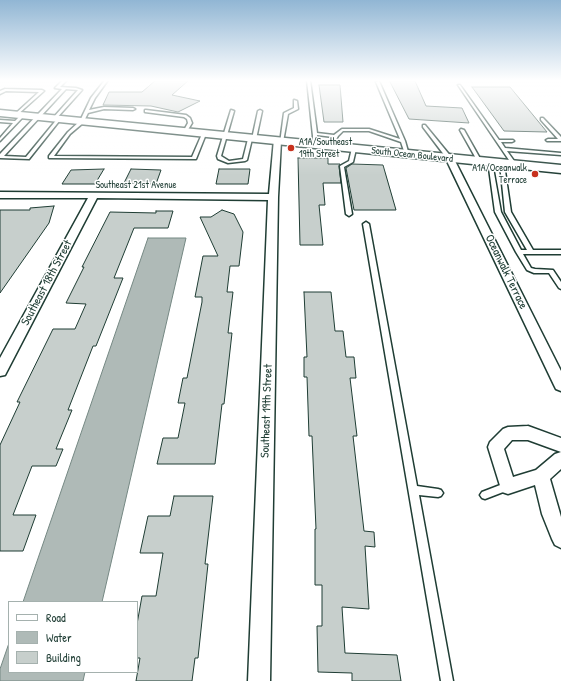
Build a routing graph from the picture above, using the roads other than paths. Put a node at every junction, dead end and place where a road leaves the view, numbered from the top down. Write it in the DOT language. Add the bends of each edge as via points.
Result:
graph roads {
  1 [pos="232,111"];
  2 [pos="24,112"];
  3 [pos="43,112"];
  4 [pos="63,112"];
  5 [pos="86,112"];
  6 [pos="96,112"];
  7 [pos="154,112"];
  8 [pos="260,112"];
  9 [pos="289,112"];
  10 [pos="311,112"];
  11 [pos="391,112"];
  12 [pos="477,112"];
  13 [pos="0,113"];
  14 [pos="38,117"];
  15 [pos="84,117"];
  16 [pos="18,118"];
  17 [pos="542,118"];
  18 [pos="57,119"];
  19 [pos="0,121"];
  20 [pos="424,126"];
  21 [pos="462,130"];
  22 [pos="185,132"];
  23 [pos="204,134"];
  24 [pos="225,136"];
  25 [pos="252,139"];
  26 [pos="0,140"];
  27 [pos="314,140"];
  28 [pos="548,140"];
  29 [pos="561,140"];
  30 [pos="403,141"];
  31 [pos="498,141"];
  32 [pos="512,141"];
  33 [pos="279,142"];
  34 [pos="332,142"];
  35 [pos="544,146"];
  36 [pos="354,149"];
  37 [pos="504,150"];
  38 [pos="550,153"];
  39 [pos="407,154"];
  40 [pos="561,154"];
  41 [pos="450,159"];
  42 [pos="497,163"];
  43 [pos="561,169"];
  44 [pos="0,195"];
  45 [pos="94,196"];
  46 [pos="273,197"];
  47 [pos="349,214"];
  48 [pos="366,224"];
  49 [pos="519,252"];
  50 [pos="532,252"];
  51 [pos="561,252"];
  52 [pos="561,287"];
  53 [pos="0,371"];
  54 [pos="561,385"];
  55 [pos="561,445"];
  56 [pos="561,459"];
  57 [pos="541,476"];
  58 [pos="508,486"];
  59 [pos="413,490"];
  60 [pos="438,493"];
  61 [pos="484,495"];
  62 [pos="561,539"];
  63 [pos="259,681"];
  64 [pos="447,681"];
  1 -- 24 [label="lane"];
  2 -- 16 [label="lane"];
  3 -- 14 [label="lane"];
  4 -- 18 [label="lane"];
  5 -- 15 [label="lane"];
  6 -- 15 [label="lane"];
  7 -- 22 [label="lane" via="185,116 190,123"];
  8 -- 25 [label="lane"];
  9 -- 33 [label="lane" via="286,113"];
  10 -- 27 [label="lane"];
  11 -- 30 [label="lane"];
  12 -- 31 [label="lane"];
  13 -- 16 [label="main road, South Ocean Boulevard"];
  14 -- 16 [label="main road, South Ocean Boulevard"];
  14 -- 18 [label="main road, South Ocean Boulevard"];
  14 -- 18 [label="lane" via="0,158 27,158"];
  15 -- 18 [label="main road, South Ocean Boulevard"];
  15 -- 22 [label="main road, South Ocean Boulevard"];
  15 -- 23 [label="lane" via="51,157 194,158"];
  16 -- 19 [label="lane"];
  16 -- 26 [label="lane"];
  17 -- 29 [label="lane"];
  20 -- 41 [label="lane"];
  21 -- 42 [label="lane"];
  22 -- 23 [label="main road, South Ocean Boulevard"];
  23 -- 24 [label="main road, South Ocean Boulevard"];
  24 -- 25 [label="main road, South Ocean Boulevard"];
  24 -- 25 [label="lane" via="219,156 228,162 245,160"];
  25 -- 33 [label="main road, South Ocean Boulevard"];
  27 -- 33 [label="main road, South Ocean Boulevard"];
  27 -- 34 [label="main road, South Ocean Boulevard"];
  28 -- 29 [label="lane"];
  30 -- 34 [label="lane" via="369,130 342,130"];
  30 -- 39 [label="lane"];
  31 -- 32 [label="lane"];
  31 -- 37 [label="lane"];
  33 -- 46 [label="street, Southeast 19th Street"];
  34 -- 36 [label="main road, South Ocean Boulevard"];
  35 -- 38 [label="lane"];
  36 -- 39 [label="main road, South Ocean Boulevard"];
  36 -- 47 [label="lane" via="351,162 342,166"];
  37 -- 38 [label="lane"];
  37 -- 42 [label="lane"];
  38 -- 40 [label="lane"];
  39 -- 41 [label="main road, South Ocean Boulevard"];
  41 -- 42 [label="main road, South Ocean Boulevard"];
  41 -- 54 [label="street, Oceanwalk Terrace"];
  42 -- 43 [label="main road, South Ocean Boulevard"];
  42 -- 49 [label="lane" via="498,212"];
  42 -- 50 [label="lane" via="508,212"];
  44 -- 45 [label="street, Southeast 21st Avenue"];
  45 -- 46 [label="street, Southeast 21st Avenue"];
  45 -- 53 [label="street, Southeast 18th Street"];
  46 -- 63 [label="street, Southeast 19th Street"];
  48 -- 59 [label="lane"];
  49 -- 50 [label="lane"];
  49 -- 52 [label="lane" via="529,269 551,271"];
  50 -- 51 [label="lane"];
  55 -- 58 [label="street" via="528,433 508,434 496,447"];
  56 -- 57 [label="street"];
  57 -- 58 [label="street"];
  57 -- 62 [label="street"];
  58 -- 61 [label="lane"];
  59 -- 60 [label="lane"];
  59 -- 64 [label="lane"];
}
